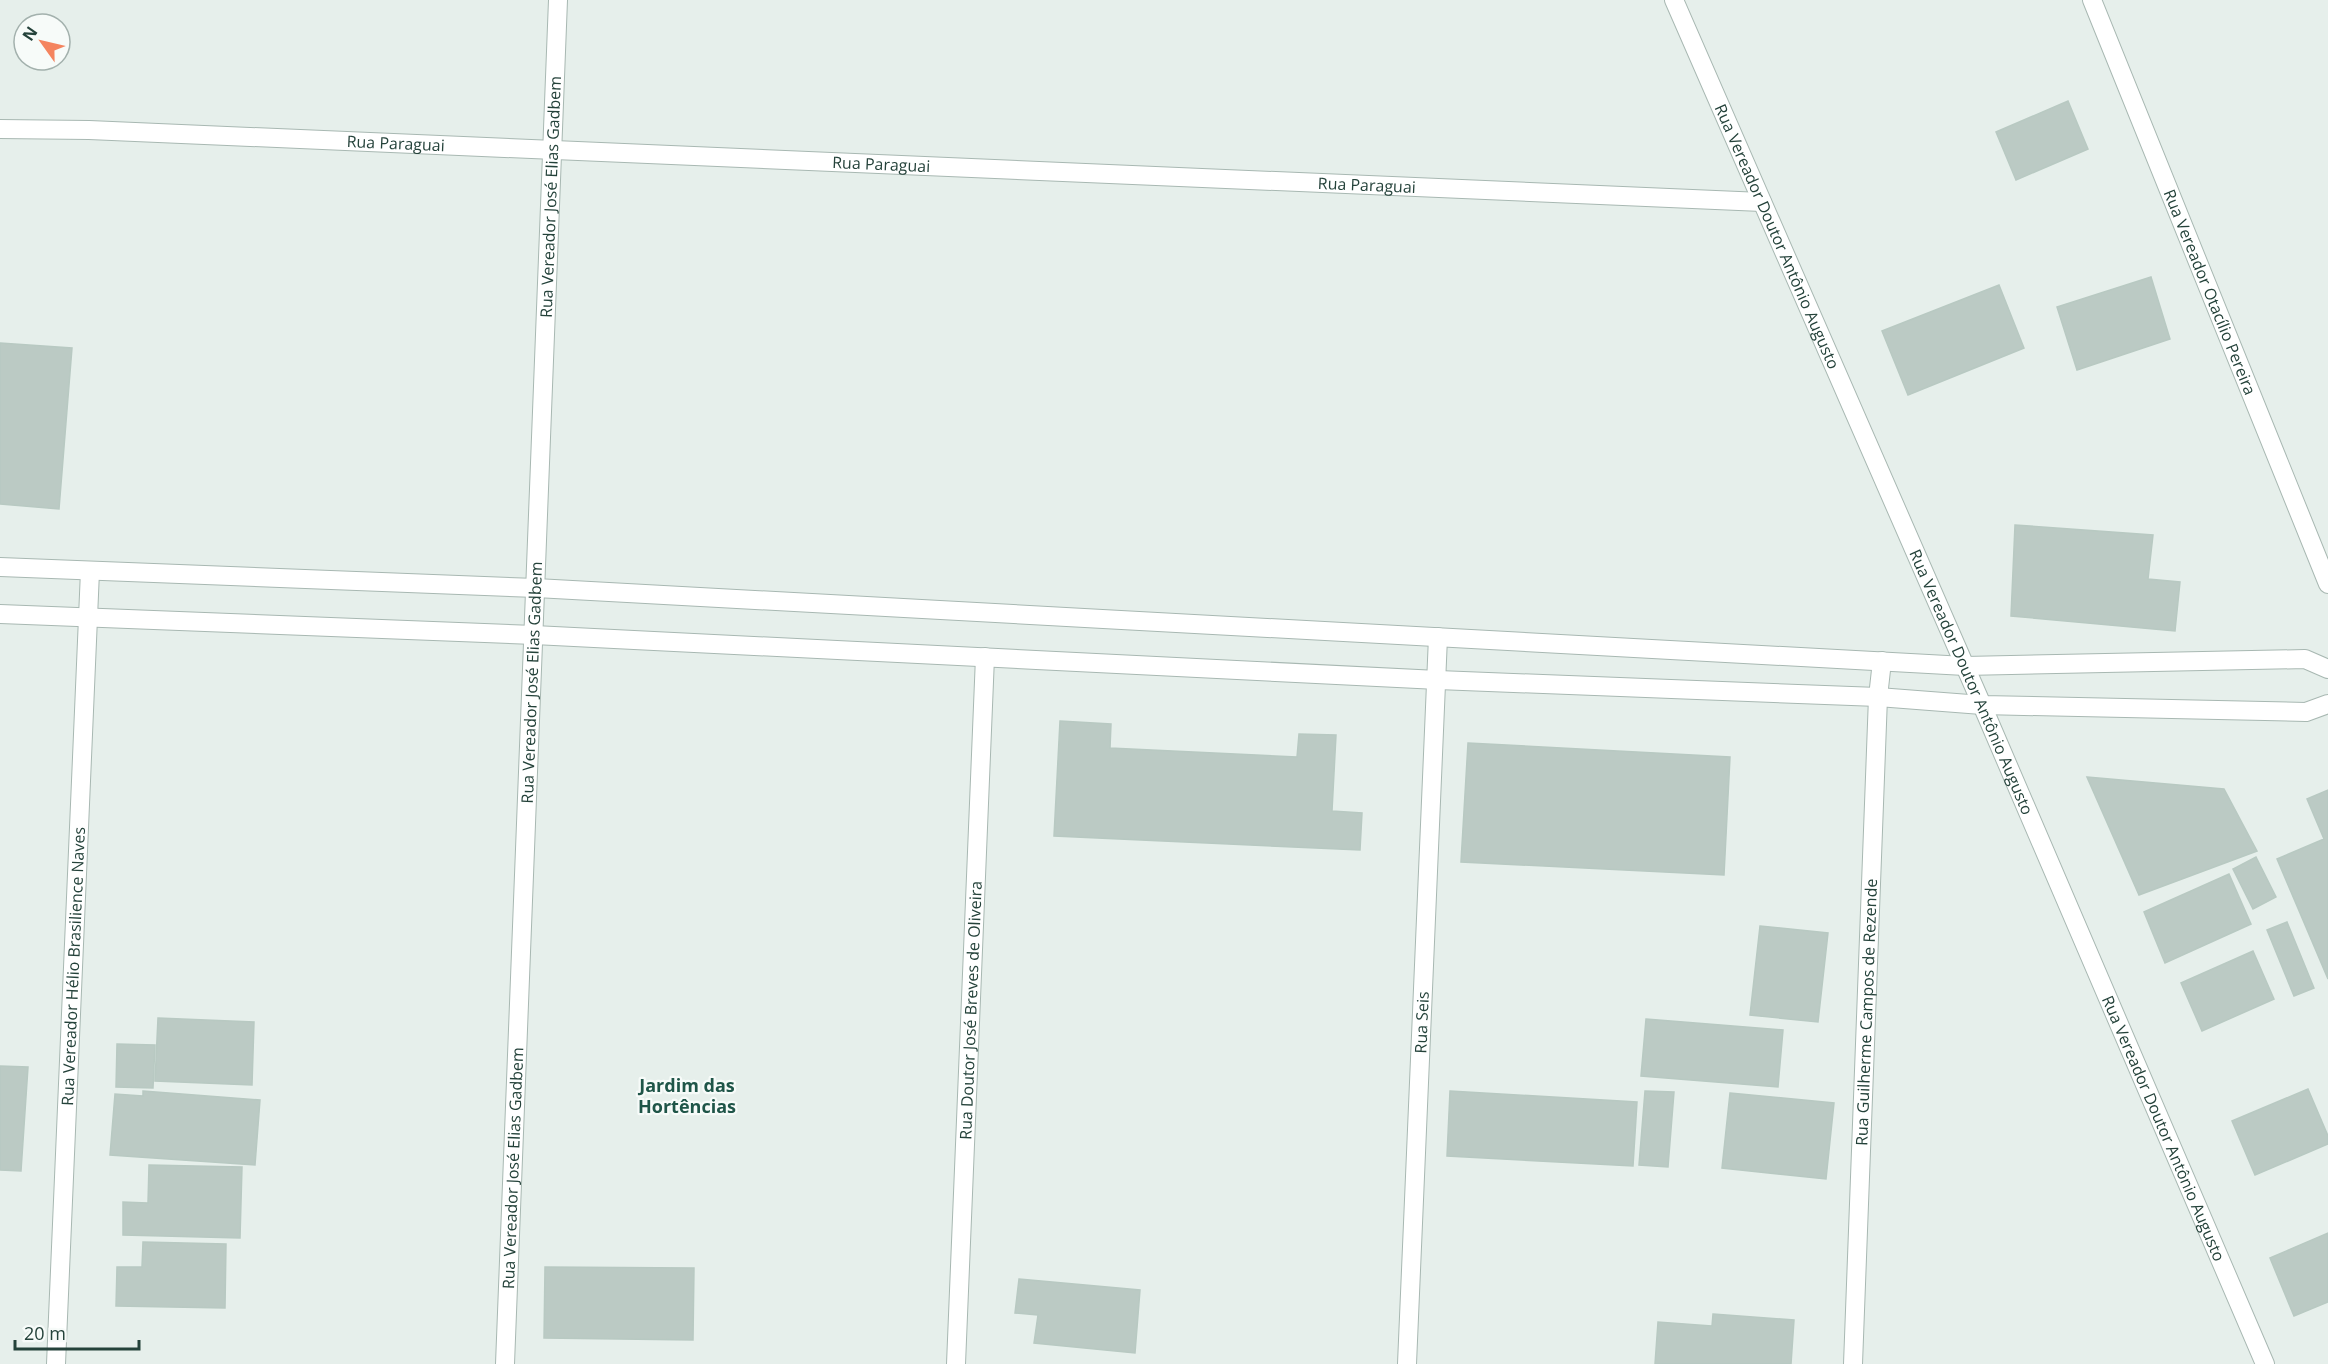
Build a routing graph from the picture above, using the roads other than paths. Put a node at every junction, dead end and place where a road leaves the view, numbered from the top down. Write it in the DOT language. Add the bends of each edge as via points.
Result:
graph roads {
  1 [pos="558,0"];
  2 [pos="1674,0"];
  3 [pos="2092,0"];
  4 [pos="0,129"];
  5 [pos="554,152"];
  6 [pos="1762,202"];
  7 [pos="0,567"];
  8 [pos="90,571"];
  9 [pos="2328,584"];
  10 [pos="536,588"];
  11 [pos="0,614"];
  12 [pos="89,617"];
  13 [pos="534,635"];
  14 [pos="1438,637"];
  15 [pos="985,657"];
  16 [pos="1882,661"];
  17 [pos="1965,666"];
  18 [pos="2328,669"];
  19 [pos="1438,680"];
  20 [pos="1878,697"];
  21 [pos="2328,704"];
  22 [pos="1982,705"];
  23 [pos="56,1364"];
  24 [pos="505,1364"];
  25 [pos="956,1364"];
  26 [pos="1407,1364"];
  27 [pos="1853,1364"];
  28 [pos="2265,1364"];
  1 -- 5 [label="street, Rua Vereador José Elias Gadbem"];
  2 -- 6 [label="street, Rua Vereador Doutor Antônio Augusto"];
  3 -- 9 [label="street, Rua Vereador Otacílio Pereira"];
  4 -- 5 [label="street, Rua Paraguai"];
  5 -- 6 [label="street, Rua Paraguai"];
  5 -- 10 [label="street, Rua Vereador José Elias Gadbem"];
  6 -- 17 [label="street, Rua Vereador Doutor Antônio Augusto"];
  7 -- 8 [label="street"];
  8 -- 10 [label="street"];
  8 -- 12 [label="street, Rua Vereador Hélio Brasilience Naves"];
  10 -- 13 [label="street, Rua Vereador José Elias Gadbem"];
  10 -- 14 [label="street"];
  11 -- 12 [label="street"];
  12 -- 13 [label="street"];
  12 -- 23 [label="street, Rua Vereador Hélio Brasilience Naves"];
  13 -- 15 [label="street"];
  13 -- 24 [label="street, Rua Vereador José Elias Gadbem"];
  14 -- 16 [label="street"];
  14 -- 19 [label="street, Rua Seis"];
  15 -- 19 [label="street"];
  15 -- 25 [label="street, Rua Doutor José Breves de Oliveira"];
  16 -- 17 [label="street"];
  16 -- 20 [label="street, Rua Guilherme Campos de Rezende"];
  17 -- 18 [label="street" via="2305,659"];
  17 -- 22 [label="street, Rua Vereador Doutor Antônio Augusto"];
  19 -- 20 [label="street"];
  19 -- 26 [label="street, Rua Seis"];
  20 -- 22 [label="street"];
  20 -- 27 [label="street, Rua Guilherme Campos de Rezende"];
  21 -- 22 [label="street" via="2306,712"];
  22 -- 28 [label="street, Rua Vereador Doutor Antônio Augusto"];
}
